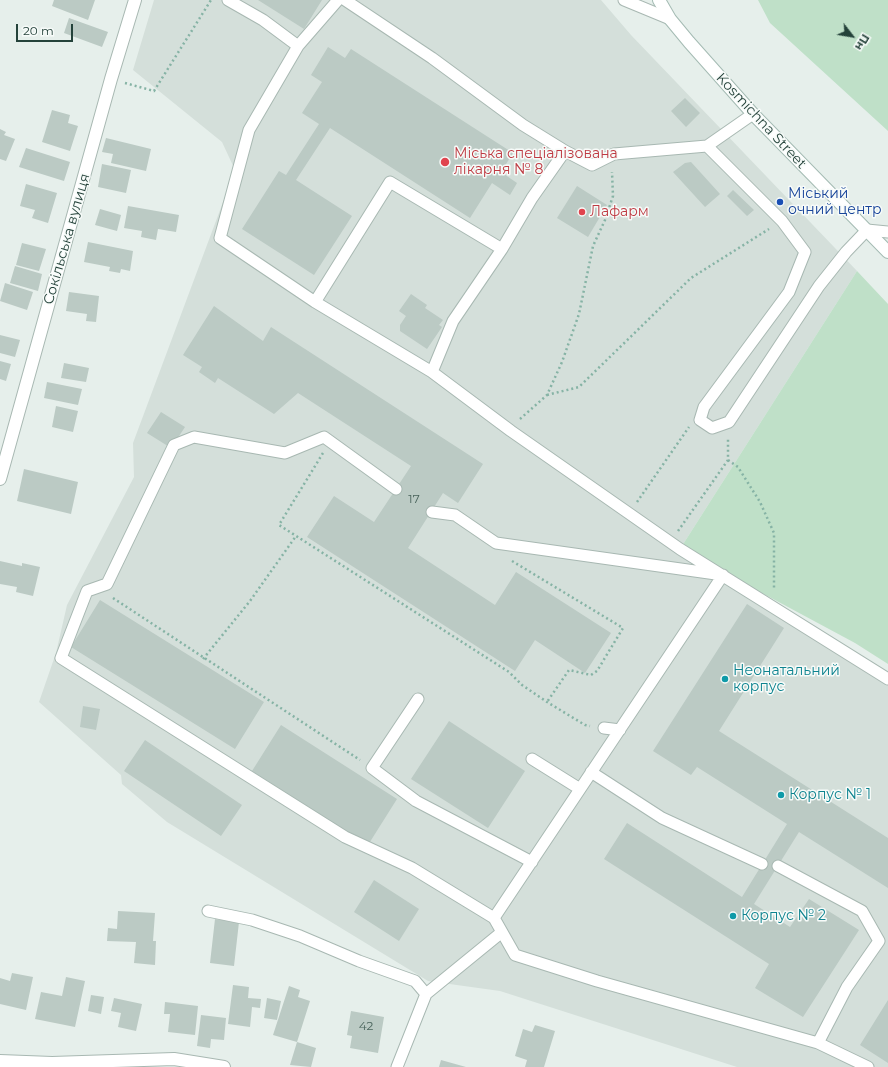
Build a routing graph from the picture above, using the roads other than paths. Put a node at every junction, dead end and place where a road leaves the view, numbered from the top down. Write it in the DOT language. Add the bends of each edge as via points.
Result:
graph roads {
  1 [pos="135,0"];
  2 [pos="228,0"];
  3 [pos="338,0"];
  4 [pos="345,0"];
  5 [pos="624,0"];
  6 [pos="659,0"];
  7 [pos="670,19"];
  8 [pos="298,46"];
  9 [pos="753,114"];
  10 [pos="707,146"];
  11 [pos="565,151"];
  12 [pos="867,230"];
  13 [pos="888,232"];
  14 [pos="502,249"];
  15 [pos="888,252"];
  16 [pos="315,302"];
  17 [pos="432,372"];
  18 [pos="0,479"];
  19 [pos="396,489"];
  20 [pos="432,512"];
  21 [pos="723,575"];
  22 [pos="888,679"];
  23 [pos="418,699"];
  24 [pos="604,728"];
  25 [pos="620,730"];
  26 [pos="532,759"];
  27 [pos="592,772"];
  28 [pos="580,789"];
  29 [pos="532,862"];
  30 [pos="762,864"];
  31 [pos="778,866"];
  32 [pos="208,911"];
  33 [pos="494,918"];
  34 [pos="502,932"];
  35 [pos="426,994"];
  36 [pos="818,1043"];
  37 [pos="0,1061"];
  38 [pos="224,1067"];
  39 [pos="397,1067"];
  40 [pos="868,1067"];
  1 -- 18 [label="street, Сокільська вулиця"];
  2 -- 8 [label="lane" via="263,20"];
  3 -- 8 [label="lane"];
  4 -- 11 [label="lane" via="432,58 523,125"];
  5 -- 7 [label="lane"];
  6 -- 7 [label="street, Kosmichna Street"];
  7 -- 9 [label="street, Kosmichna Street"];
  8 -- 16 [label="lane" via="249,130 220,238"];
  9 -- 10 [label="lane"];
  9 -- 12 [label="street, Kosmichna Street"];
  10 -- 11 [label="lane" via="614,154 592,165"];
  10 -- 12 [label="lane" via="782,222 805,252 789,292 704,407 700,420 712,428 729,422 819,286"];
  11 -- 14 [label="lane" via="532,198"];
  12 -- 13 [label="lane"];
  12 -- 15 [label="street, Kosmichna Street"];
  14 -- 16 [label="lane" via="390,182"];
  14 -- 17 [label="lane" via="453,321"];
  16 -- 17 [label="lane"];
  17 -- 21 [label="lane" via="680,550"];
  19 -- 33 [label="lane" via="324,437 285,454 194,436 174,445 107,584 87,591 61,658 345,837 412,868"];
  20 -- 21 [label="lane" via="455,516 496,543"];
  21 -- 22 [label="lane"];
  21 -- 25 [label="lane"];
  23 -- 29 [label="lane" via="372,768 416,801"];
  24 -- 25 [label="lane"];
  25 -- 27 [label="lane"];
  26 -- 28 [label="lane"];
  27 -- 28 [label="lane"];
  27 -- 30 [label="lane" via="662,818"];
  28 -- 29 [label="lane"];
  29 -- 33 [label="lane"];
  31 -- 36 [label="lane" via="862,911 879,941 847,987"];
  32 -- 35 [label="lane" via="252,920 300,936 415,982"];
  33 -- 34 [label="lane"];
  34 -- 35 [label="lane"];
  34 -- 36 [label="lane" via="515,955 597,981"];
  35 -- 39 [label="lane"];
  36 -- 40 [label="lane"];
  37 -- 38 [label="street" via="52,1063 174,1059"];
}
